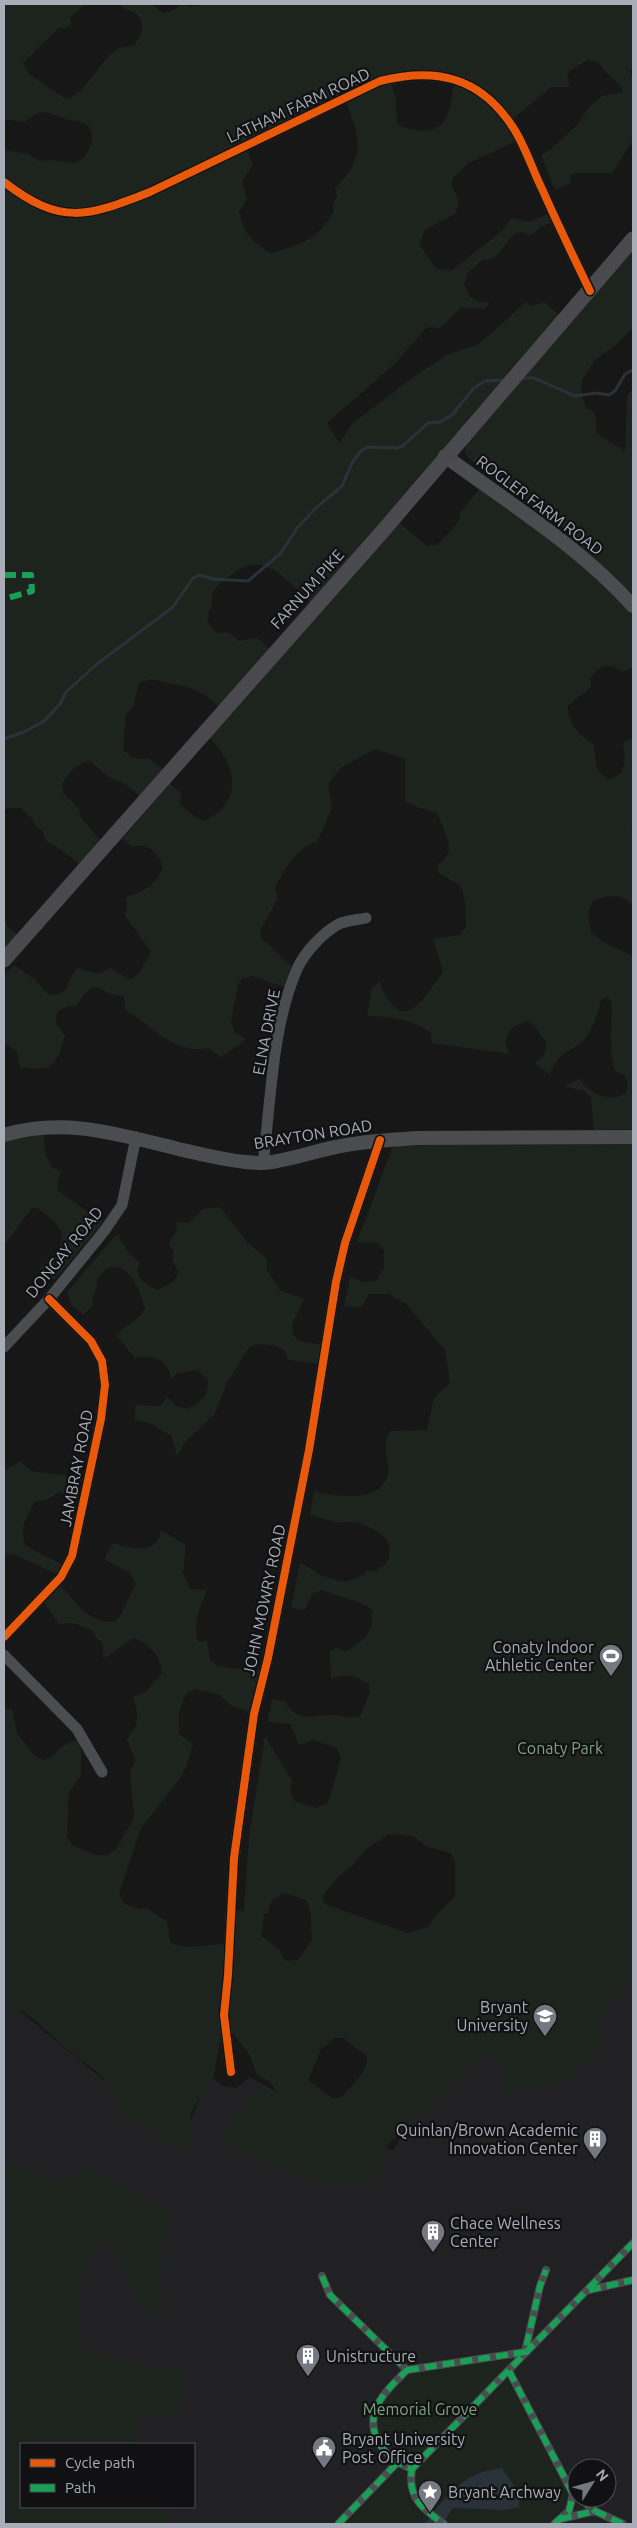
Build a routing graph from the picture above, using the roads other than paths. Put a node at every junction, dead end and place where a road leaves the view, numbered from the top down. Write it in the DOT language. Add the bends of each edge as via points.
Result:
graph roads {
  1 [pos="4,182"];
  2 [pos="633,239"];
  3 [pos="590,291"];
  4 [pos="445,456"];
  5 [pos="633,606"];
  6 [pos="366,918"];
  7 [pos="4,960"];
  8 [pos="4,1135"];
  9 [pos="136,1137"];
  10 [pos="633,1137"];
  11 [pos="380,1140"];
  12 [pos="263,1163"];
  13 [pos="48,1298"];
  14 [pos="4,1347"];
  15 [pos="4,1638"];
  16 [pos="4,1655"];
  17 [pos="102,1772"];
  18 [pos="231,2072"];
  19 [pos="633,2243"];
  20 [pos="546,2270"];
  21 [pos="322,2276"];
  22 [pos="633,2280"];
  23 [pos="589,2290"];
  24 [pos="525,2352"];
  25 [pos="407,2370"];
  26 [pos="509,2371"];
  27 [pos="397,2463"];
  28 [pos="412,2469"];
  29 [pos="567,2479"];
  30 [pos="570,2508"];
  31 [pos="591,2508"];
  32 [pos="595,2511"];
  33 [pos="557,2522"];
  34 [pos="338,2524"];
  35 [pos="444,2524"];
  36 [pos="623,2524"];
  1 -- 3 [label="street, LATHAM FARM ROAD" via="41,207 66,214 89,212 150,192 380,81 407,74 434,74 463,82 491,100 514,130"];
  2 -- 3 [label="main road, FARNUM PIKE"];
  3 -- 4 [label="main road, FARNUM PIKE"];
  4 -- 5 [label="street, ROGLER FARM ROAD" via="569,546"];
  4 -- 7 [label="main road, FARNUM PIKE" via="382,532"];
  6 -- 12 [label="street, ELNA DRIVE" via="339,924 320,938 299,966 287,1000 277,1047"];
  8 -- 9 [label="street, BRAYTON ROAD" via="23,1129 59,1125"];
  9 -- 12 [label="street, BRAYTON ROAD" via="219,1158"];
  9 -- 13 [label="street, DONGAY ROAD" via="122,1206"];
  10 -- 11 [label="street, BRAYTON ROAD"];
  11 -- 12 [label="street, BRAYTON ROAD"];
  11 -- 18 [label="street, JOHN MOWRY ROAD" via="345,1243 336,1282 309,1450 254,1714 234,1858 224,2015"];
  13 -- 14 [label="street, DONGAY ROAD"];
  13 -- 15 [label="street, JAMBRAY ROAD" via="91,1341 102,1361 103,1402 72,1556 61,1577"];
  16 -- 17 [label="street" via="77,1729"];
  19 -- 23 [label="street"];
  20 -- 24 [label="street"];
  21 -- 25 [label="street" via="330,2295"];
  22 -- 23 [label="street"];
  23 -- 24 [label="street"];
  24 -- 25 [label="street"];
  24 -- 26 [label="street"];
  25 -- 27 [label="street" via="382,2397 376,2410 374,2431 381,2449"];
  26 -- 28 [label="street"];
  26 -- 29 [label="street"];
  27 -- 28 [label="street"];
  27 -- 34 [label="street"];
  28 -- 35 [label="street" via="410,2482 420,2507"];
  30 -- 33 [label="street"];
  31 -- 32 [label="street"];
  32 -- 33 [label="street"];
  32 -- 36 [label="street"];
}
